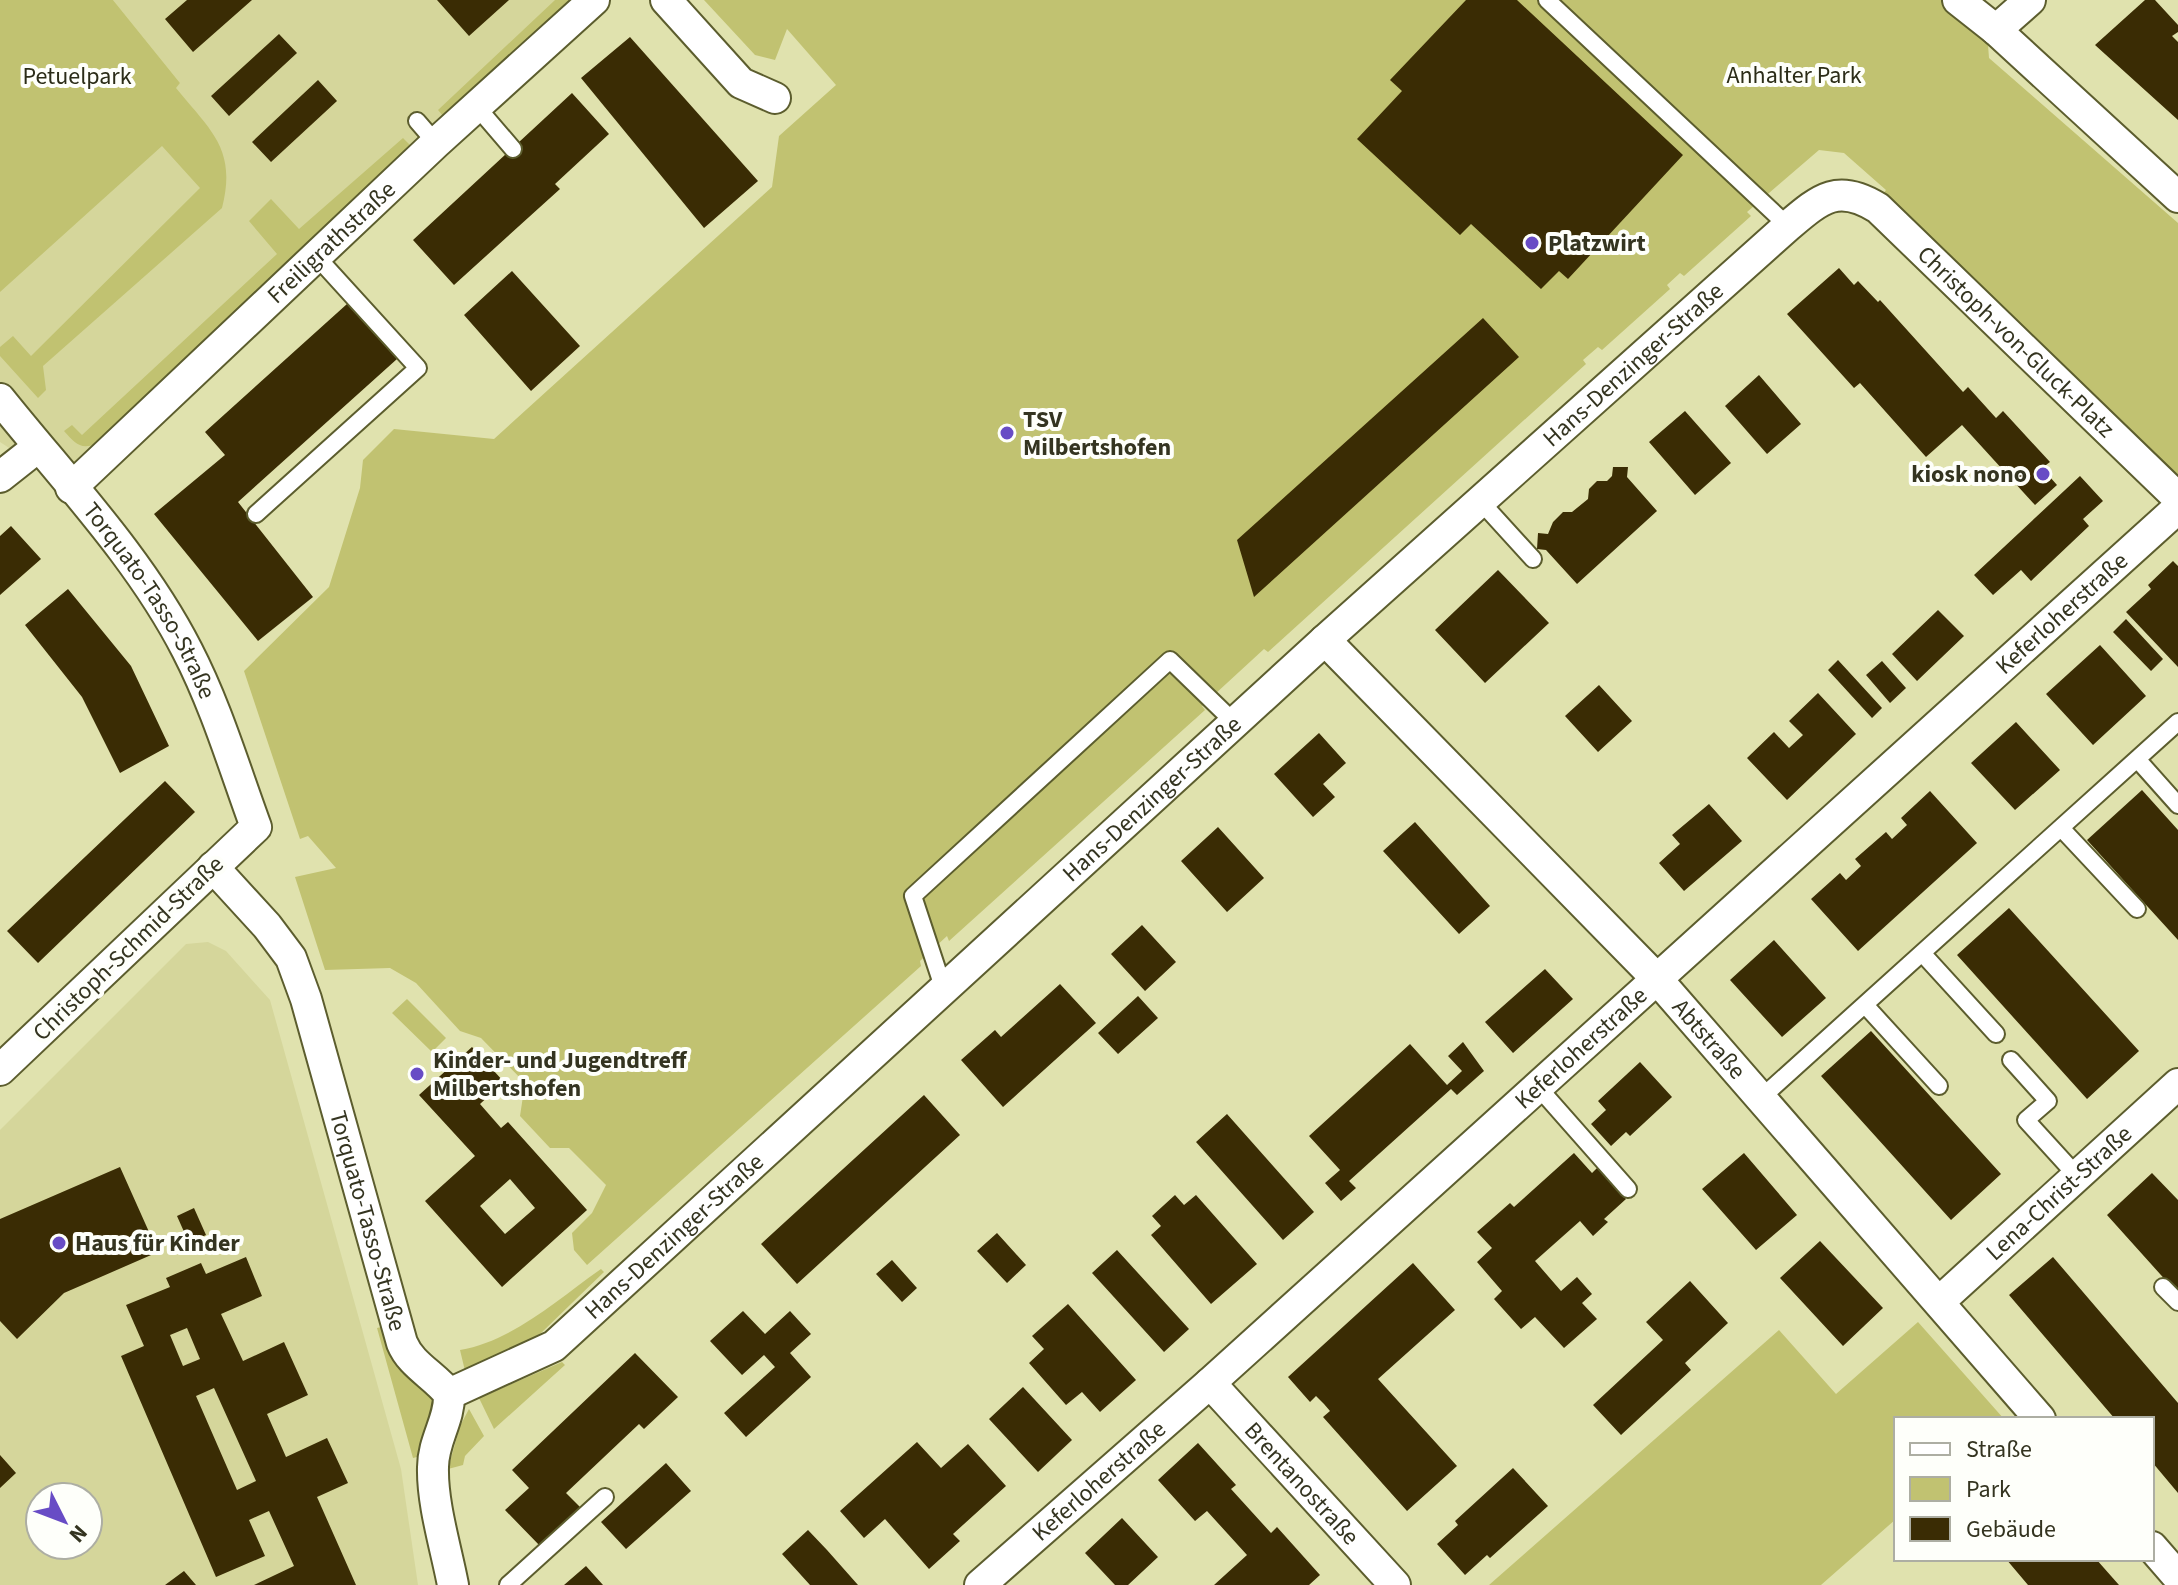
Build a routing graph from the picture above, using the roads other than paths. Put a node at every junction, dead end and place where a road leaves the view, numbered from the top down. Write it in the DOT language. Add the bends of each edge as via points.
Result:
graph roads {
  1 [pos="594,0"];
  2 [pos="666,0"];
  3 [pos="1547,0"];
  4 [pos="1958,0"];
  5 [pos="2030,0"];
  6 [pos="1996,30"];
  7 [pos="775,98"];
  8 [pos="477,107"];
  9 [pos="513,149"];
  10 [pos="1847,193"];
  11 [pos="2178,197"];
  12 [pos="1788,226"];
  13 [pos="317,257"];
  14 [pos="0,399"];
  15 [pos="38,447"];
  16 [pos="0,477"];
  17 [pos="71,488"];
  18 [pos="2178,498"];
  19 [pos="1482,503"];
  20 [pos="2178,508"];
  21 [pos="256,514"];
  22 [pos="1533,559"];
  23 [pos="1325,640"];
  24 [pos="2178,722"];
  25 [pos="1236,724"];
  26 [pos="2137,759"];
  27 [pos="2178,805"];
  28 [pos="256,827"];
  29 [pos="2061,828"];
  30 [pos="213,867"];
  31 [pos="2137,909"];
  32 [pos="1922,953"];
  33 [pos="1657,979"];
  34 [pos="944,990"];
  35 [pos="1865,1005"];
  36 [pos="1996,1034"];
  37 [pos="2011,1060"];
  38 [pos="0,1070"];
  39 [pos="2178,1084"];
  40 [pos="1939,1086"];
  41 [pos="1538,1087"];
  42 [pos="1761,1098"];
  43 [pos="2077,1176"];
  44 [pos="1628,1189"];
  45 [pos="2163,1287"];
  46 [pos="1939,1302"];
  47 [pos="2178,1302"];
  48 [pos="1210,1383"];
  49 [pos="449,1394"];
  50 [pos="2038,1417"];
  51 [pos="605,1497"];
  52 [pos="2154,1549"];
  53 [pos="2178,1577"];
  54 [pos="453,1585"];
  55 [pos="508,1585"];
  56 [pos="980,1585"];
  57 [pos="1395,1585"];
  1 -- 8 [label="street, Freiligrathstraße"];
  2 -- 7 [label="street" via="741,83"];
  3 -- 12 [label="lane"];
  4 -- 6 [label="street"];
  5 -- 6 [label="street"];
  6 -- 11 [label="street"];
  8 -- 9 [label="lane"];
  8 -- 13 [label="street, Freiligrathstraße" via="427,132"];
  10 -- 12 [label="street, Hans-Denzinger-Straße" via="1821,201"];
  10 -- 18 [label="street, Christoph-von-Gluck-Platz" via="1878,208"];
  12 -- 19 [label="street, Hans-Denzinger-Straße"];
  13 -- 17 [label="street, Freiligrathstraße"];
  13 -- 21 [label="lane" via="418,368"];
  14 -- 15 [label="street, Torquato-Tasso-Straße"];
  15 -- 16 [label="street"];
  15 -- 17 [label="street, Torquato-Tasso-Straße"];
  17 -- 28 [label="street, Torquato-Tasso-Straße" via="186,647"];
  19 -- 22 [label="lane"];
  19 -- 23 [label="street, Hans-Denzinger-Straße"];
  20 -- 33 [label="street, Keferloherstraße"];
  23 -- 25 [label="street, Hans-Denzinger-Straße"];
  23 -- 33 [label="street, Abtstraße"];
  24 -- 26 [label="lane"];
  25 -- 34 [label="street, Hans-Denzinger-Straße"];
  25 -- 34 [label="lane" via="1170,660 913,896"];
  26 -- 27 [label="lane"];
  26 -- 29 [label="lane"];
  28 -- 30 [label="street, Christoph-Schmid-Straße"];
  29 -- 31 [label="lane"];
  29 -- 32 [label="lane"];
  30 -- 38 [label="street, Christoph-Schmid-Straße"];
  30 -- 49 [label="street, Torquato-Tasso-Straße" via="291,958 402,1343 408,1358"];
  32 -- 35 [label="lane"];
  32 -- 36 [label="lane"];
  33 -- 41 [label="street, Keferloherstraße"];
  33 -- 42 [label="street, Abtstraße"];
  34 -- 49 [label="street, Hans-Denzinger-Straße" via="554,1346"];
  35 -- 40 [label="lane"];
  35 -- 42 [label="lane"];
  37 -- 43 [label="lane" via="2048,1101 2026,1120"];
  39 -- 43 [label="street, Lena-Christ-Straße"];
  41 -- 44 [label="lane"];
  41 -- 48 [label="street, Keferloherstraße"];
  42 -- 46 [label="street, Abtstraße"];
  43 -- 46 [label="street, Lena-Christ-Straße"];
  45 -- 47 [label="lane"];
  46 -- 50 [label="street, Abtstraße"];
  48 -- 56 [label="street, Keferloherstraße"];
  48 -- 57 [label="street, Brentanostraße"];
  49 -- 54 [label="street" via="432,1470"];
  51 -- 55 [label="lane"];
  52 -- 53 [label="street"];
}
